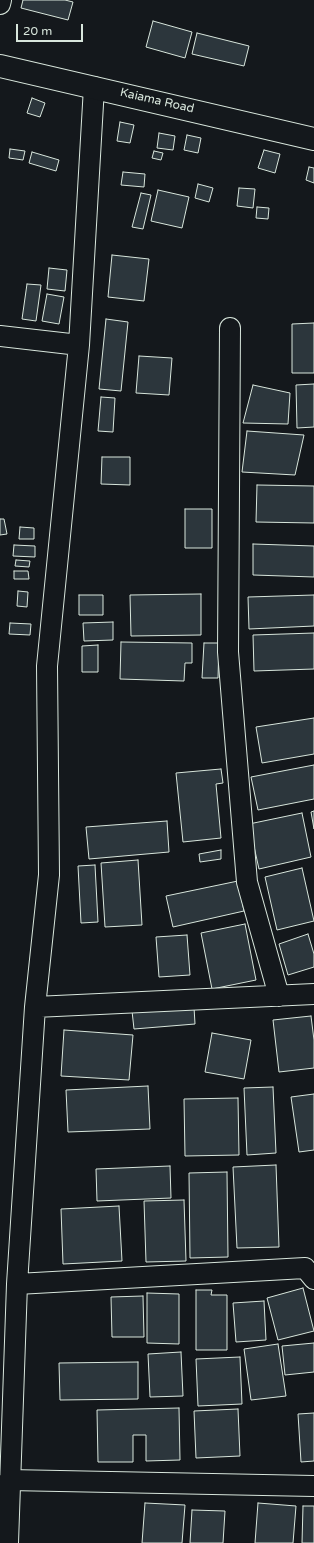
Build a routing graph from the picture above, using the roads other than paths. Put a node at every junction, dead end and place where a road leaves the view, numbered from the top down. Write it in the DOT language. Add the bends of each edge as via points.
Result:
graph roads {
  1 [pos="1,0"];
  2 [pos="0,4"];
  3 [pos="0,66"];
  4 [pos="94,87"];
  5 [pos="314,139"];
  6 [pos="230,328"];
  7 [pos="0,336"];
  8 [pos="79,345"];
  9 [pos="314,994"];
  10 [pos="279,996"];
  11 [pos="35,1007"];
  12 [pos="314,1279"];
  13 [pos="17,1284"];
  14 [pos="6,1406"];
  15 [pos="9,1480"];
  16 [pos="314,1486"];
  17 [pos="8,1543"];
  1 -- 2 [label="street"];
  3 -- 4 [label="highway, Kaiama Road"];
  4 -- 5 [label="highway, Kaiama Road"];
  4 -- 8 [label="street"];
  6 -- 10 [label="street" via="228,652 247,882"];
  7 -- 8 [label="street"];
  8 -- 11 [label="street" via="47,666 49,875"];
  9 -- 10 [label="street"];
  10 -- 11 [label="street"];
  11 -- 13 [label="street"];
  12 -- 13 [label="street" via="305,1268"];
  13 -- 14 [label="street"];
  14 -- 15 [label="street"];
  15 -- 16 [label="street"];
  15 -- 17 [label="street"];
}
